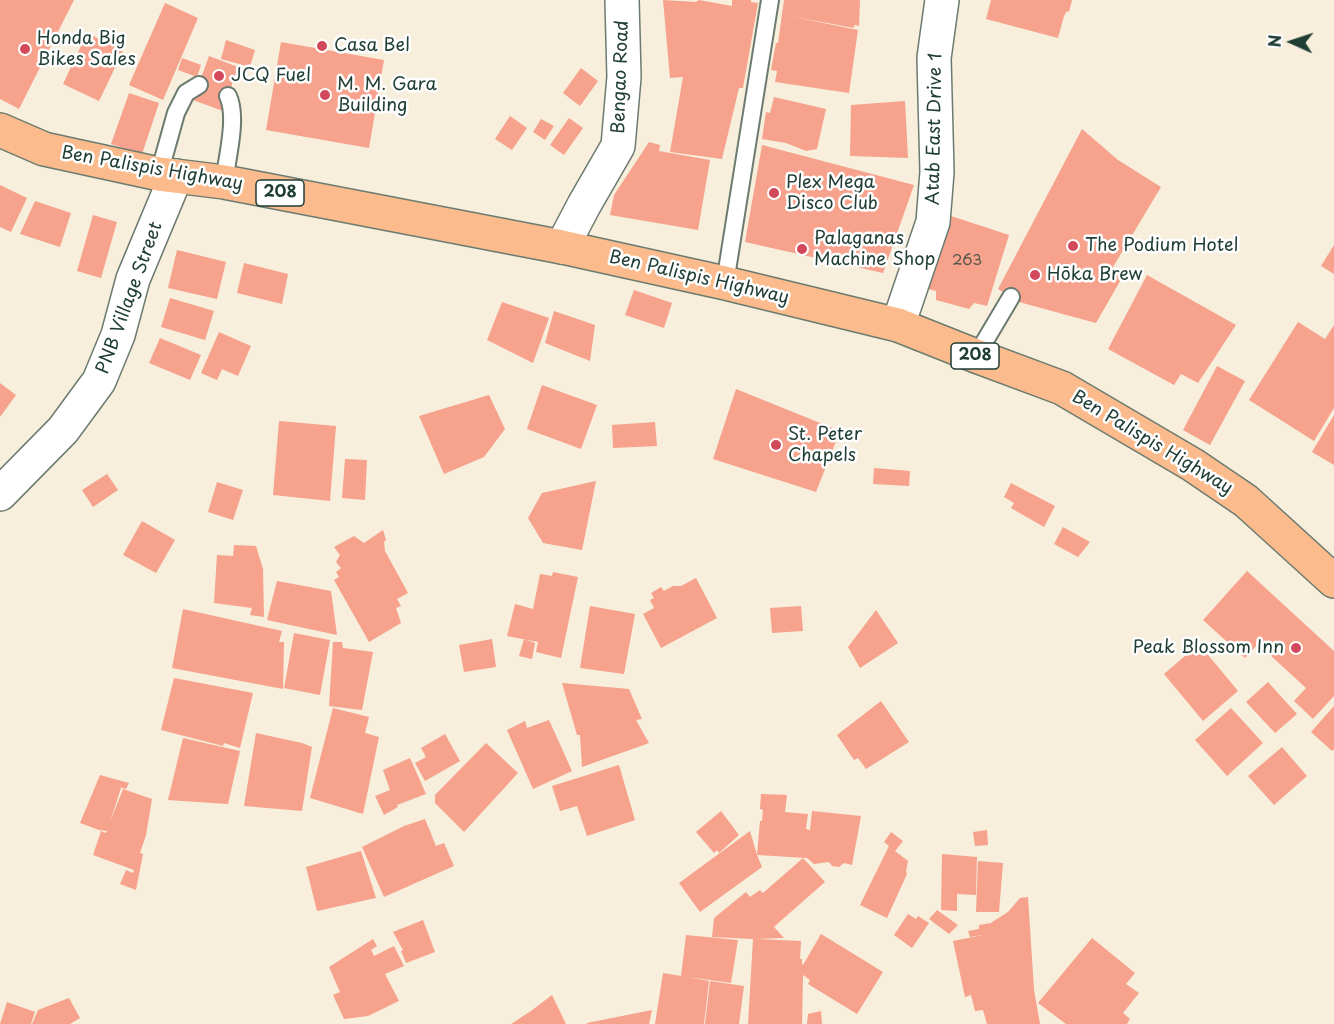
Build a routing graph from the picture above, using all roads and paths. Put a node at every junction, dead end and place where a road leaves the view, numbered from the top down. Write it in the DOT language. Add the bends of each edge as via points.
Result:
graph roads {
  1 [pos="622,0"];
  2 [pos="770,0"];
  3 [pos="942,0"];
  4 [pos="199,85"];
  5 [pos="228,96"];
  6 [pos="0,130"];
  7 [pos="167,175"];
  8 [pos="224,182"];
  9 [pos="562,247"];
  10 [pos="725,283"];
  11 [pos="1011,297"];
  12 [pos="898,325"];
  13 [pos="976,356"];
  14 [pos="0,494"];
  15 [pos="1334,581"];
  1 -- 9 [label="street, Bengao Road" via="624,77 618,146"];
  2 -- 10 [label="lane"];
  3 -- 12 [label="street, Atab East Drive 1" via="934,58 937,172 933,222"];
  4 -- 7 [label="lane" via="186,93 176,113"];
  5 -- 8 [label="lane" via="232,104"];
  6 -- 7 [label="main road, Ben Palispis Highway / 208" via="44,148"];
  7 -- 8 [label="main road, Ben Palispis Highway / 208"];
  7 -- 14 [label="street, PNB Village Street" via="118,335 99,381 63,430"];
  8 -- 9 [label="main road, Ben Palispis Highway / 208"];
  9 -- 10 [label="main road, Ben Palispis Highway / 208"];
  10 -- 12 [label="main road, Ben Palispis Highway / 208"];
  11 -- 13 [label="lane"];
  12 -- 13 [label="main road, Ben Palispis Highway / 208"];
  13 -- 15 [label="main road, Ben Palispis Highway / 208" via="1062,388 1193,465 1246,501"];
}
